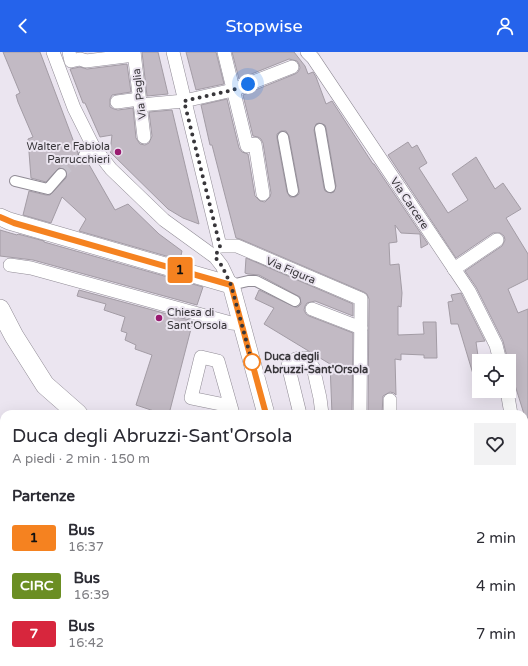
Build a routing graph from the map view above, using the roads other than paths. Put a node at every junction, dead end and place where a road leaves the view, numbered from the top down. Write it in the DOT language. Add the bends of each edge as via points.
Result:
graph roads {
  1 [pos="54,52"];
  2 [pos="69,52"];
  3 [pos="172,52"];
  4 [pos="224,52"];
  5 [pos="307,52"];
  6 [pos="134,53"];
  7 [pos="292,67"];
  8 [pos="233,90"];
  9 [pos="184,101"];
  10 [pos="117,102"];
  11 [pos="140,102"];
  12 [pos="320,129"];
  13 [pos="144,137"];
  14 [pos="283,137"];
  15 [pos="61,174"];
  16 [pos="15,181"];
  17 [pos="330,188"];
  18 [pos="293,192"];
  19 [pos="263,194"];
  20 [pos="3,220"];
  21 [pos="497,240"];
  22 [pos="217,251"];
  23 [pos="10,265"];
  24 [pos="454,269"];
  25 [pos="231,285"];
  26 [pos="295,301"];
  27 [pos="0,309"];
  28 [pos="312,309"];
  29 [pos="242,324"];
  30 [pos="361,328"];
  31 [pos="498,354"];
  32 [pos="508,398"];
  33 [pos="390,400"];
  34 [pos="73,410"];
  35 [pos="265,410"];
  36 [pos="299,410"];
  37 [pos="322,410"];
  38 [pos="360,410"];
  39 [pos="390,410"];
  40 [pos="510,410"];
  41 [pos="115,666"];
  42 [pos="118,666"];
  1 -- 22 [label="street" via="90,152 164,220"];
  2 -- 6 [label="street" via="71,61"];
  3 -- 9 [label="street"];
  4 -- 8 [label="street"];
  5 -- 24 [label="street, Via Carcere" via="322,70"];
  6 -- 11 [label="street, Via Paglia"];
  7 -- 8 [label="street"];
  8 -- 9 [label="street"];
  8 -- 19 [label="street" via="251,145"];
  9 -- 11 [label="street"];
  9 -- 22 [label="street"];
  10 -- 11 [label="street"];
  11 -- 13 [label="street, Via Paglia"];
  12 -- 17 [label="street"];
  14 -- 18 [label="street"];
  15 -- 16 [label="street" via="48,189"];
  20 -- 25 [label="street"];
  21 -- 24 [label="street"];
  22 -- 25 [label="street"];
  22 -- 30 [label="street, Via Figura" via="237,246 361,300"];
  23 -- 29 [label="street" via="31,268"];
  24 -- 31 [label="street, Via Carcere" via="469,291"];
  25 -- 26 [label="street" via="256,282"];
  25 -- 29 [label="street"];
  27 -- 34 [label="main road" via="45,385"];
  28 -- 30 [label="street"];
  29 -- 35 [label="street"];
  30 -- 38 [label="street"];
  32 -- 40 [label="street"];
  33 -- 39 [label="street"];
  36 -- 37 [label="street" via="288,365 298,358 306,358 313,367"];
  41 -- 42 [label="street"];
}
